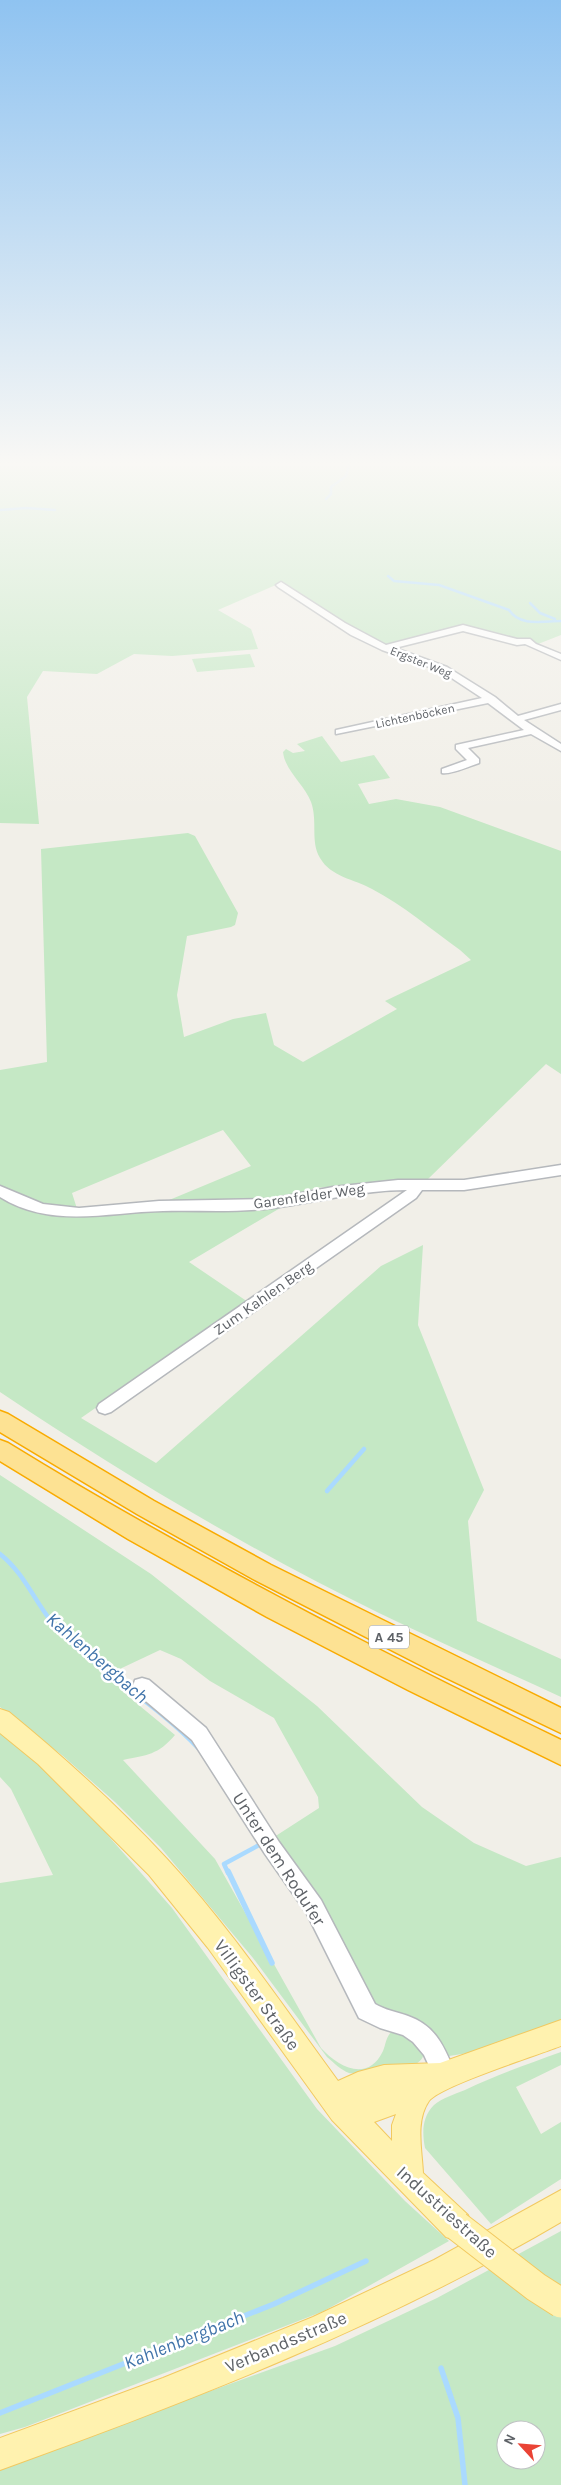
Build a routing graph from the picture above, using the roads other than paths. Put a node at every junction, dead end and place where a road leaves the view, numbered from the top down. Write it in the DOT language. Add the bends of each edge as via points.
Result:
graph roads {
  1 [pos="280,585"];
  2 [pos="385,648"];
  3 [pos="561,657"];
  4 [pos="491,699"];
  5 [pos="561,707"];
  6 [pos="517,719"];
  7 [pos="532,731"];
  8 [pos="340,732"];
  9 [pos="561,748"];
  10 [pos="446,771"];
  11 [pos="561,1170"];
  12 [pos="418,1186"];
  13 [pos="0,1191"];
  14 [pos="105,1408"];
  15 [pos="0,1420"];
  16 [pos="0,1449"];
  17 [pos="142,1686"];
  18 [pos="0,1719"];
  19 [pos="561,1721"];
  20 [pos="561,1753"];
  21 [pos="561,2033"];
  22 [pos="435,2081"];
  23 [pos="338,2105"];
  24 [pos="409,2180"];
  25 [pos="561,2205"];
  26 [pos="561,2303"];
  27 [pos="0,2454"];
  1 -- 2 [label="street, Ergster Weg"];
  2 -- 3 [label="street" via="463,628 517,642 527,641"];
  2 -- 4 [label="street, Ergster Weg" via="442,668"];
  4 -- 6 [label="street, Ergster Weg"];
  4 -- 8 [label="street, Lichtenböcken"];
  5 -- 6 [label="street"];
  6 -- 7 [label="street, Ergster Weg"];
  7 -- 9 [label="street, Ergster Weg"];
  7 -- 10 [label="street" via="460,746 475,761"];
  11 -- 12 [label="street, Garenfelder Weg" via="486,1183"];
  12 -- 13 [label="street, Garenfelder Weg" via="333,1192 271,1204 159,1206 79,1213 40,1209"];
  12 -- 14 [label="street, Zum Kahlen Berg" via="411,1195"];
  15 -- 19 [label="highway, A 45" via="218,1549"];
  16 -- 20 [label="highway, A 45" via="184,1560 421,1685"];
  17 -- 22 [label="street, Unter dem Rodufer" via="199,1734 314,1907 367,2011 422,2034"];
  18 -- 23 [label="main road, Villigster Straße" via="47,1757 158,1867 217,1939"];
  21 -- 22 [label="main road"];
  22 -- 23 [label="main road" via="370,2109"];
  22 -- 24 [label="main road" via="406,2125"];
  23 -- 24 [label="main road, Industriestraße"];
  24 -- 26 [label="main road, Industriestraße, bridge" via="457,2226"];
  25 -- 27 [label="main road, Verbandsstraße" via="459,2262 325,2328 168,2392"];
}
